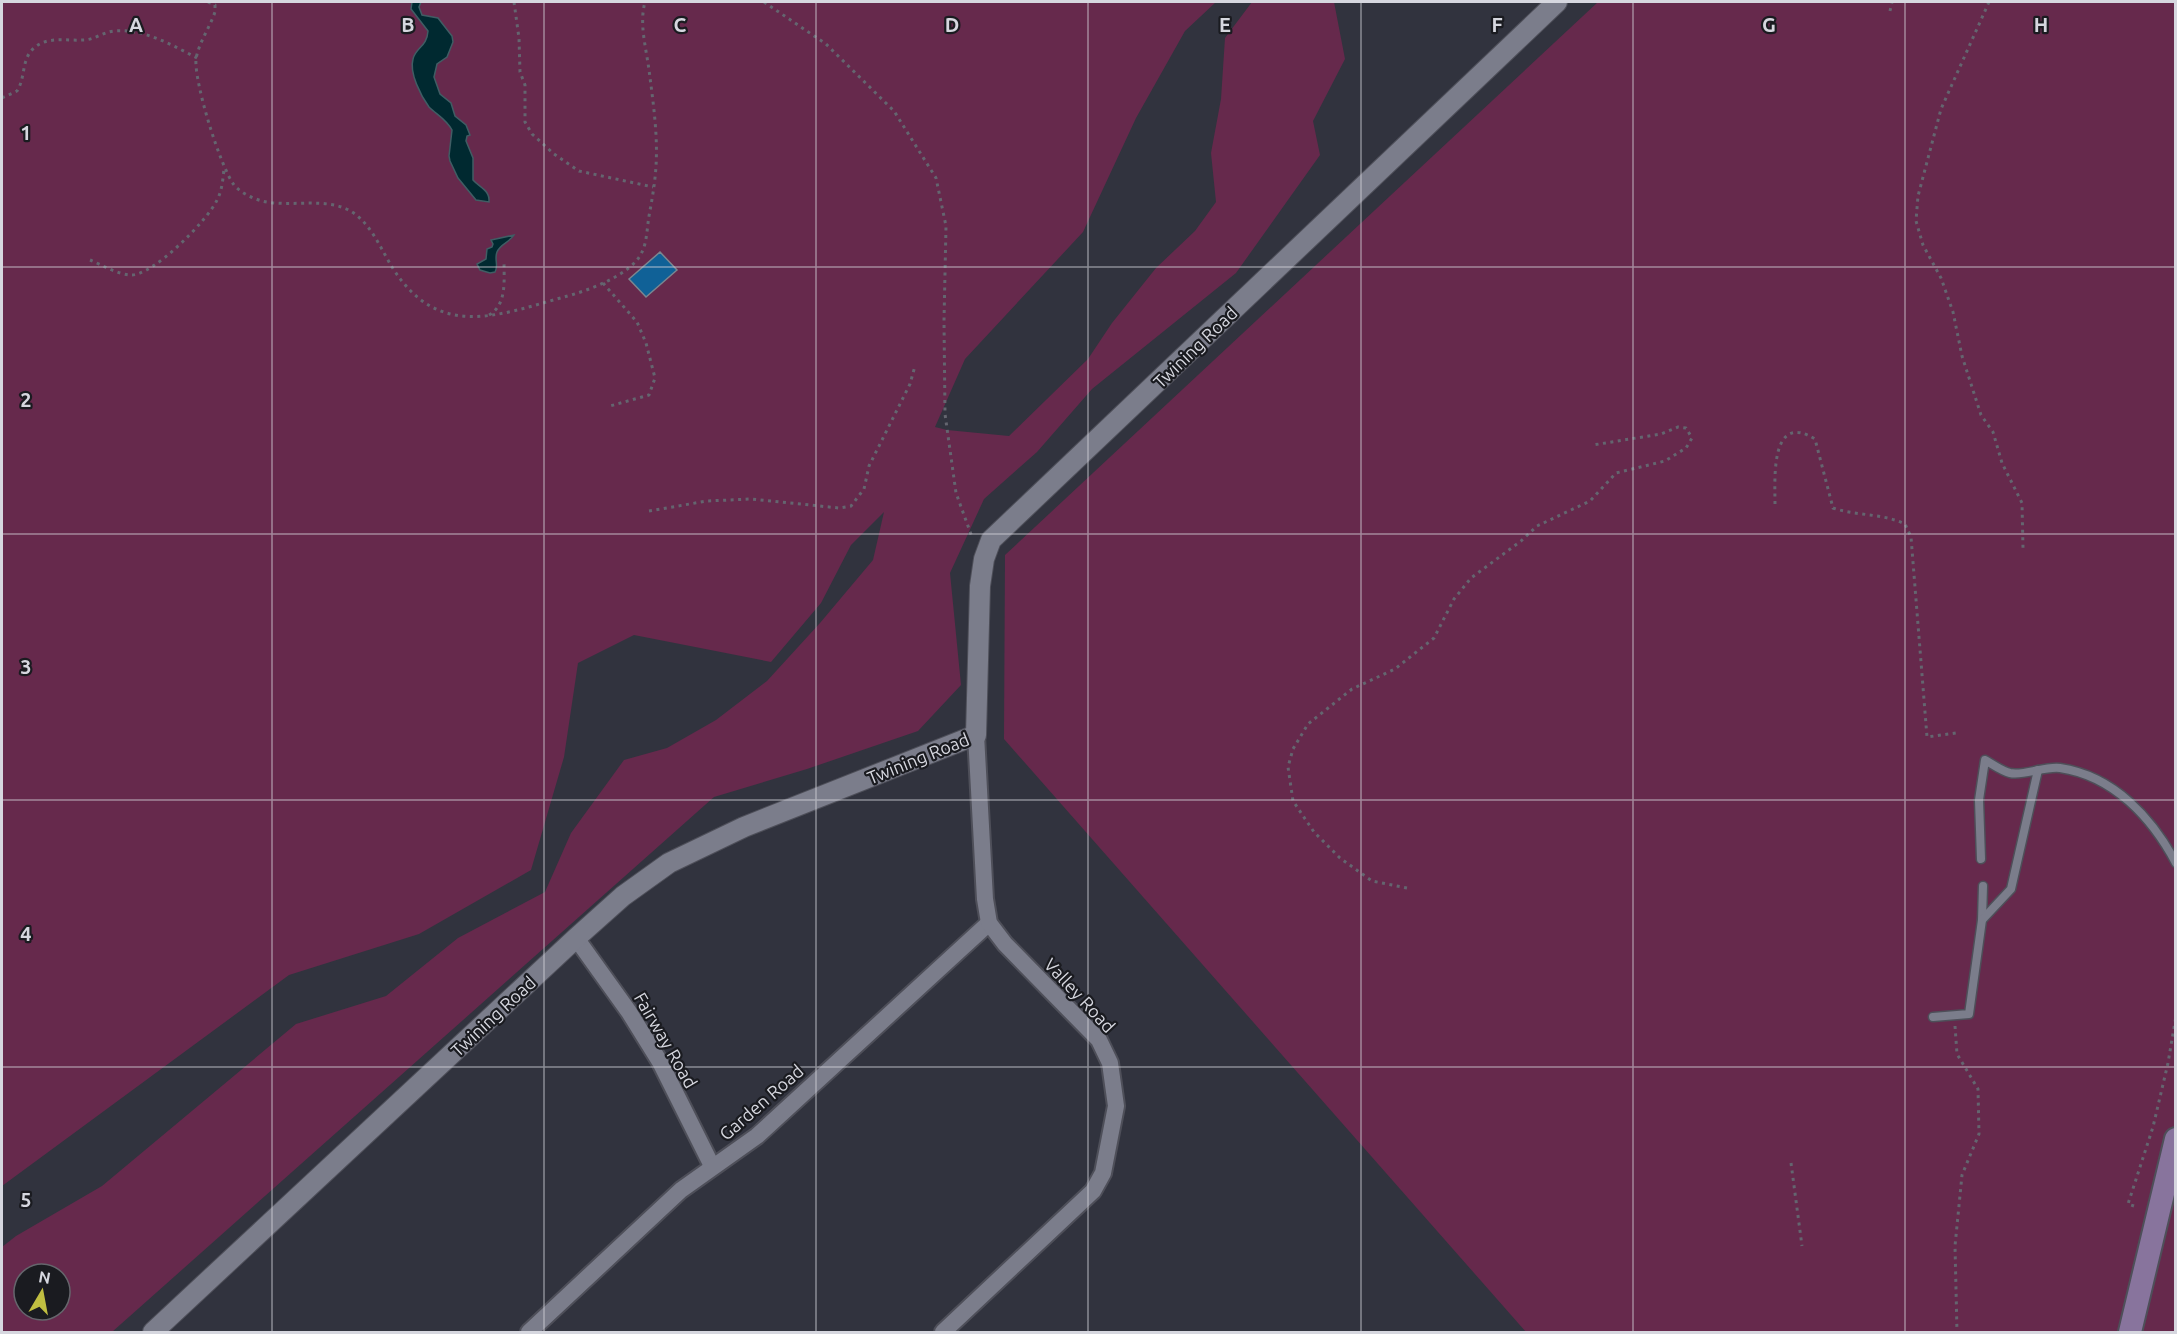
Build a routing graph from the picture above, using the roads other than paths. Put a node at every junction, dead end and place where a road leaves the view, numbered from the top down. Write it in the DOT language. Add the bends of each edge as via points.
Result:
graph roads {
  1 [pos="1557,2"];
  2 [pos="976,735"];
  3 [pos="2038,770"];
  4 [pos="1981,859"];
  5 [pos="2175,863"];
  6 [pos="1983,886"];
  7 [pos="1982,920"];
  8 [pos="989,923"];
  9 [pos="576,938"];
  10 [pos="1934,1017"];
  11 [pos="2175,1139"];
  12 [pos="712,1167"];
  13 [pos="153,1332"];
  14 [pos="529,1332"];
  15 [pos="943,1332"];
  16 [pos="2130,1332"];
  1 -- 2 [label="street, Twining Road" via="991,540 980,586"];
  2 -- 8 [label="street, Valley Road"];
  2 -- 9 [label="street, Twining Road" via="744,827 669,863 623,896"];
  3 -- 4 [label="lane" via="2010,773 1985,760 1979,800"];
  3 -- 5 [label="lane" via="2059,768 2098,780 2125,797 2147,818"];
  3 -- 7 [label="lane" via="2011,889"];
  6 -- 7 [label="lane"];
  7 -- 10 [label="lane" via="1969,1014"];
  8 -- 12 [label="street, Garden Road" via="757,1136"];
  8 -- 15 [label="street, Valley Road" via="1099,1040 1110,1063 1116,1106 1103,1173 1094,1191"];
  9 -- 12 [label="street, Fairway Road" via="660,1062"];
  9 -- 13 [label="street, Twining Road"];
  11 -- 16 [label="main road"];
  12 -- 14 [label="street, Garden Road" via="681,1190"];
}
